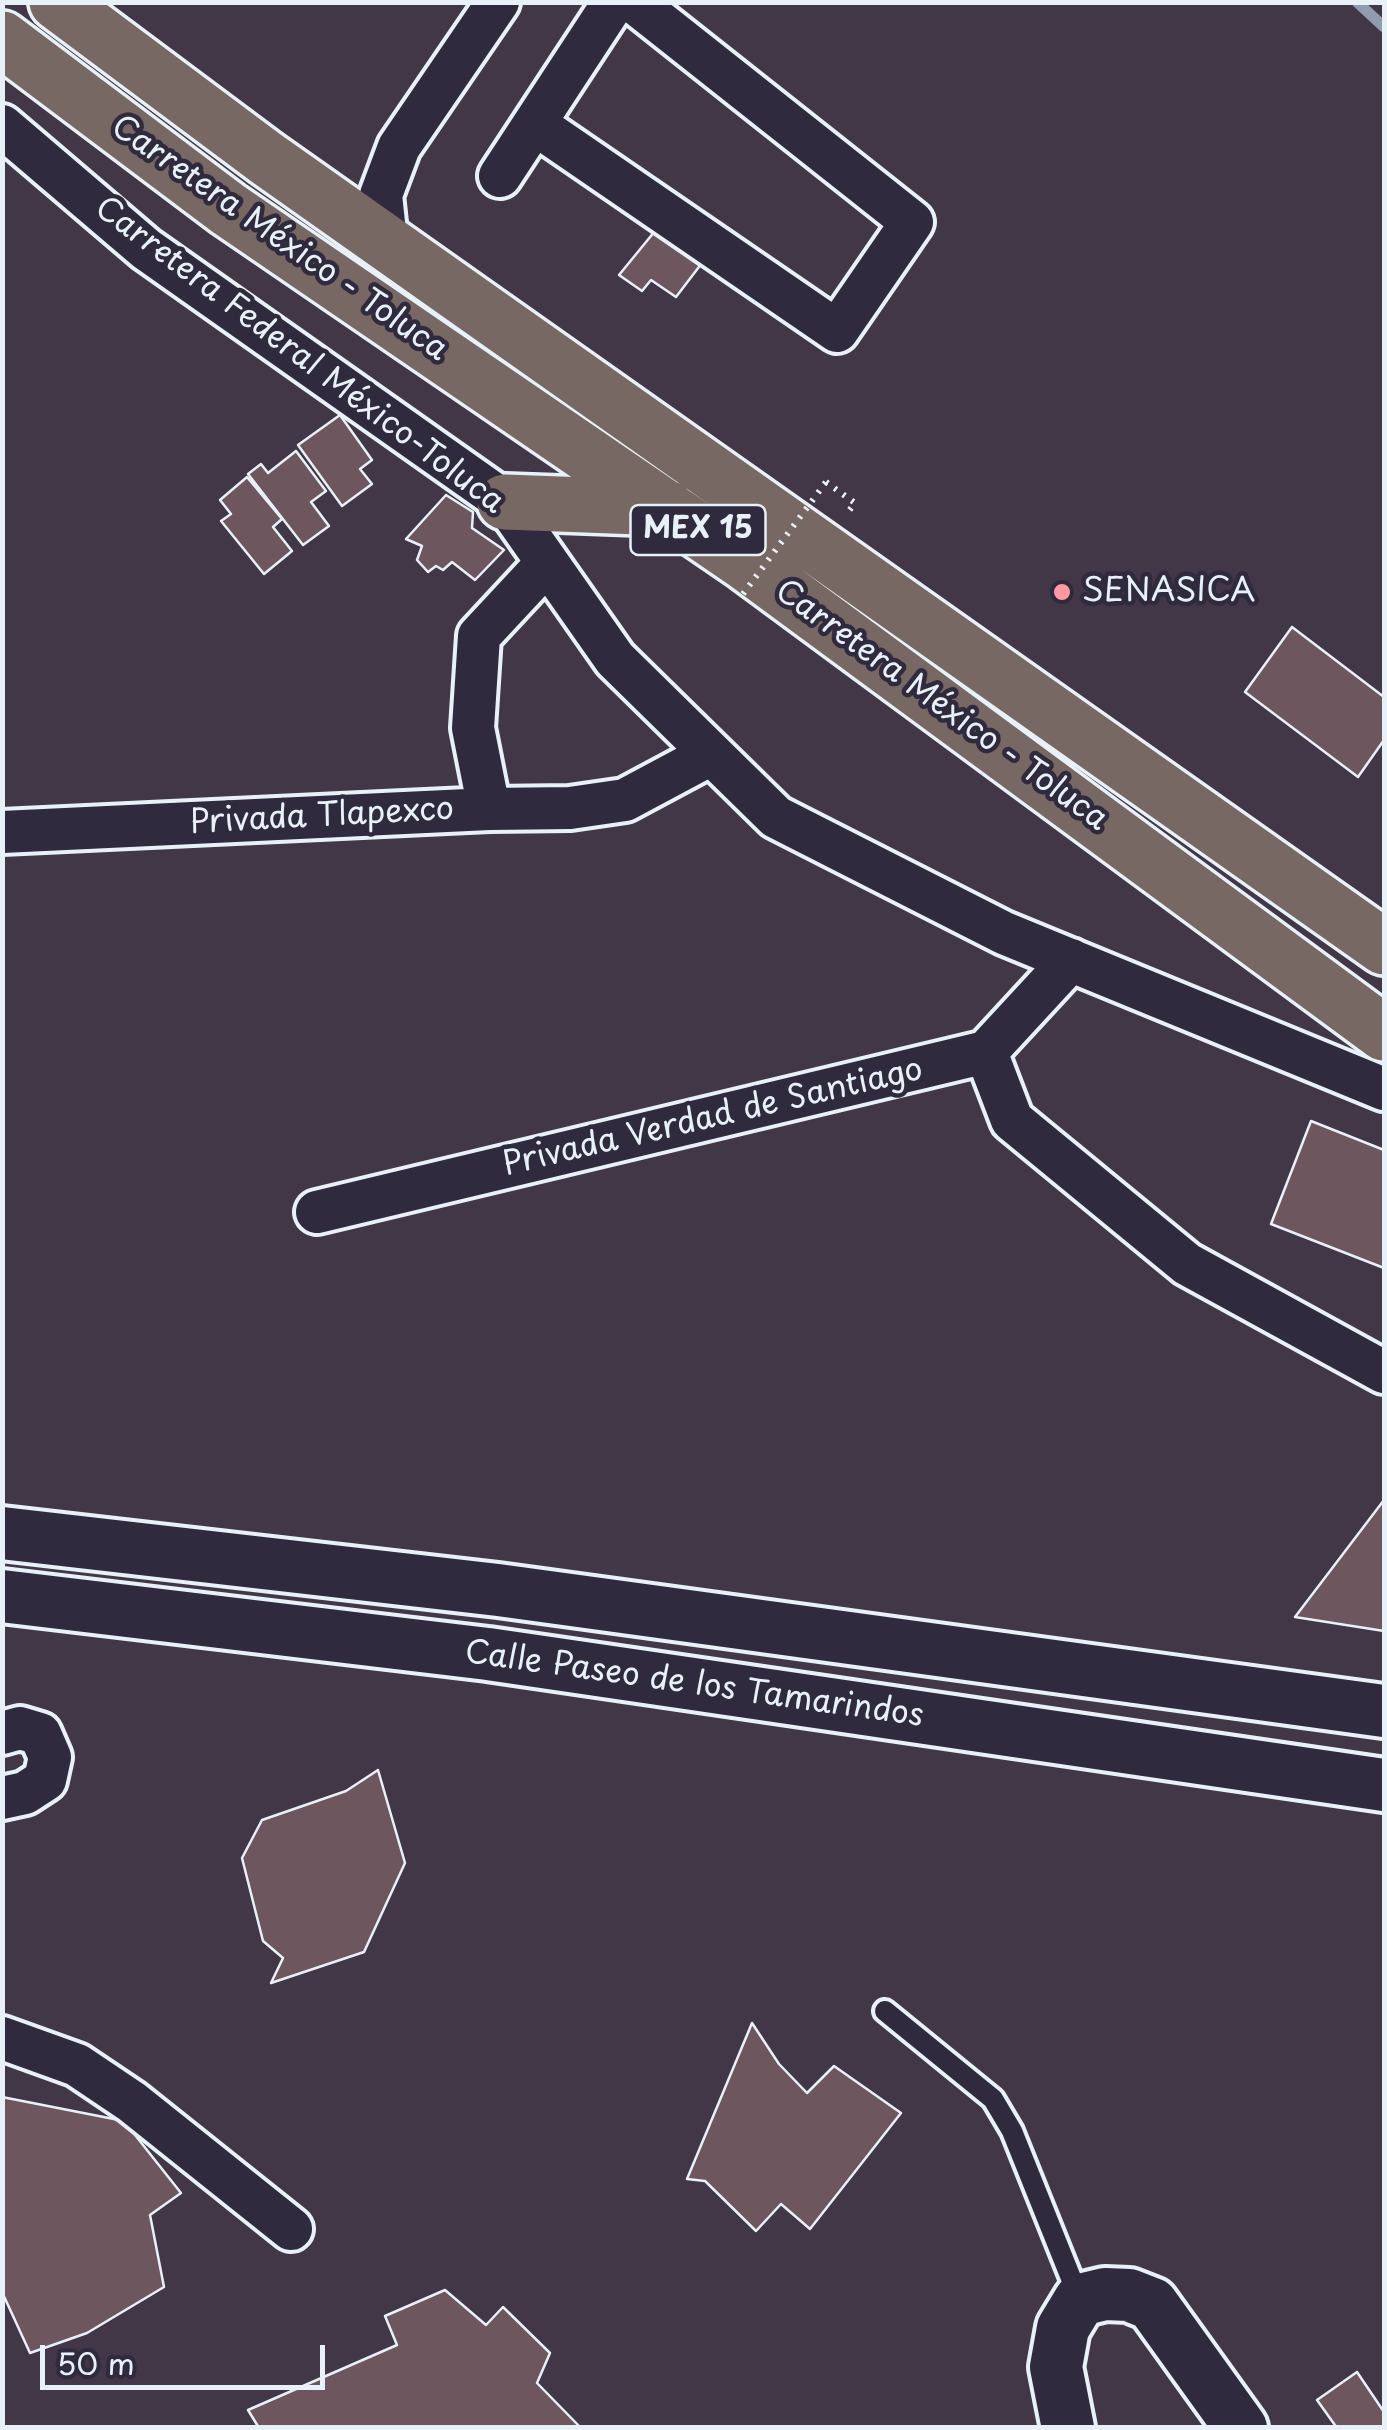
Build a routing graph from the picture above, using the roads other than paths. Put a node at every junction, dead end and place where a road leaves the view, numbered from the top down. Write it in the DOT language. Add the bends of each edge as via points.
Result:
graph roads {
  1 [pos="56,2"];
  2 [pos="498,2"];
  3 [pos="614,2"];
  4 [pos="634,2"];
  5 [pos="2,39"];
  6 [pos="535,124"];
  7 [pos="2,126"];
  8 [pos="500,176"];
  9 [pos="386,242"];
  10 [pos="505,502"];
  11 [pos="667,508"];
  12 [pos="546,564"];
  13 [pos="712,754"];
  14 [pos="489,809"];
  15 [pos="2,832"];
  16 [pos="1384,946"];
  17 [pos="1072,960"];
  18 [pos="1384,1033"];
  19 [pos="986,1052"];
  20 [pos="1384,1089"];
  21 [pos="317,1212"];
  22 [pos="1384,1372"];
  23 [pos="2,1533"];
  24 [pos="498,1590"];
  25 [pos="2,1596"];
  26 [pos="488,1654"];
  27 [pos="1384,1711"];
  28 [pos="2,1733"];
  29 [pos="1384,1785"];
  30 [pos="2,1798"];
  31 [pos="885,2011"];
  32 [pos="2,2038"];
  33 [pos="291,2229"];
  34 [pos="1080,2300"];
  35 [pos="1068,2428"];
  36 [pos="1242,2428"];
  1 -- 9 [label="main road, Carretera México - Toluca / MEX 15"];
  2 -- 9 [label="street" via="399,146 381,195"];
  3 -- 6 [label="street"];
  4 -- 6 [label="street" via="912,222 837,332"];
  5 -- 11 [label="main road, Carretera México - Toluca / MEX 15" via="228,208"];
  6 -- 8 [label="street"];
  7 -- 10 [label="street, Carretera Federal México-Toluca" via="146,249"];
  9 -- 16 [label="main road, Carretera México - Toluca / MEX 15"];
  10 -- 11 [label="main road"];
  10 -- 12 [label="street, Carretera Federal México-Toluca"];
  11 -- 18 [label="main road, Carretera México - Toluca / MEX 15"];
  12 -- 13 [label="street, Carretera Federal México-Toluca" via="615,660"];
  12 -- 14 [label="street, Privada Tlapexco" via="479,636 473,728"];
  13 -- 14 [label="street" via="625,800"];
  13 -- 17 [label="street, Carretera Federal México-Toluca" via="776,817 1004,933"];
  14 -- 15 [label="street, Privada Tlapexco"];
  17 -- 19 [label="street"];
  17 -- 20 [label="street, Carretera Federal México-Toluca"];
  19 -- 21 [label="street, Privada Verdad de Santiago"];
  19 -- 22 [label="street" via="1012,1120 1187,1264"];
  23 -- 24 [label="street, Calle Paseo de los Tamarindos"];
  24 -- 26 [label="street"];
  24 -- 27 [label="street, Calle Paseo de los Tamarindos"];
  25 -- 26 [label="street, Calle Paseo de los Tamarindos"];
  26 -- 29 [label="street, Calle Paseo de los Tamarindos"];
  28 -- 30 [label="street" via="20,1728 40,1734 50,1758 45,1780"];
  31 -- 34 [label="lane" via="993,2099"];
  32 -- 33 [label="street" via="77,2065"];
  34 -- 35 [label="street" via="1063,2328 1056,2367"];
  34 -- 36 [label="street" via="1129,2295 1152,2304"];
}
